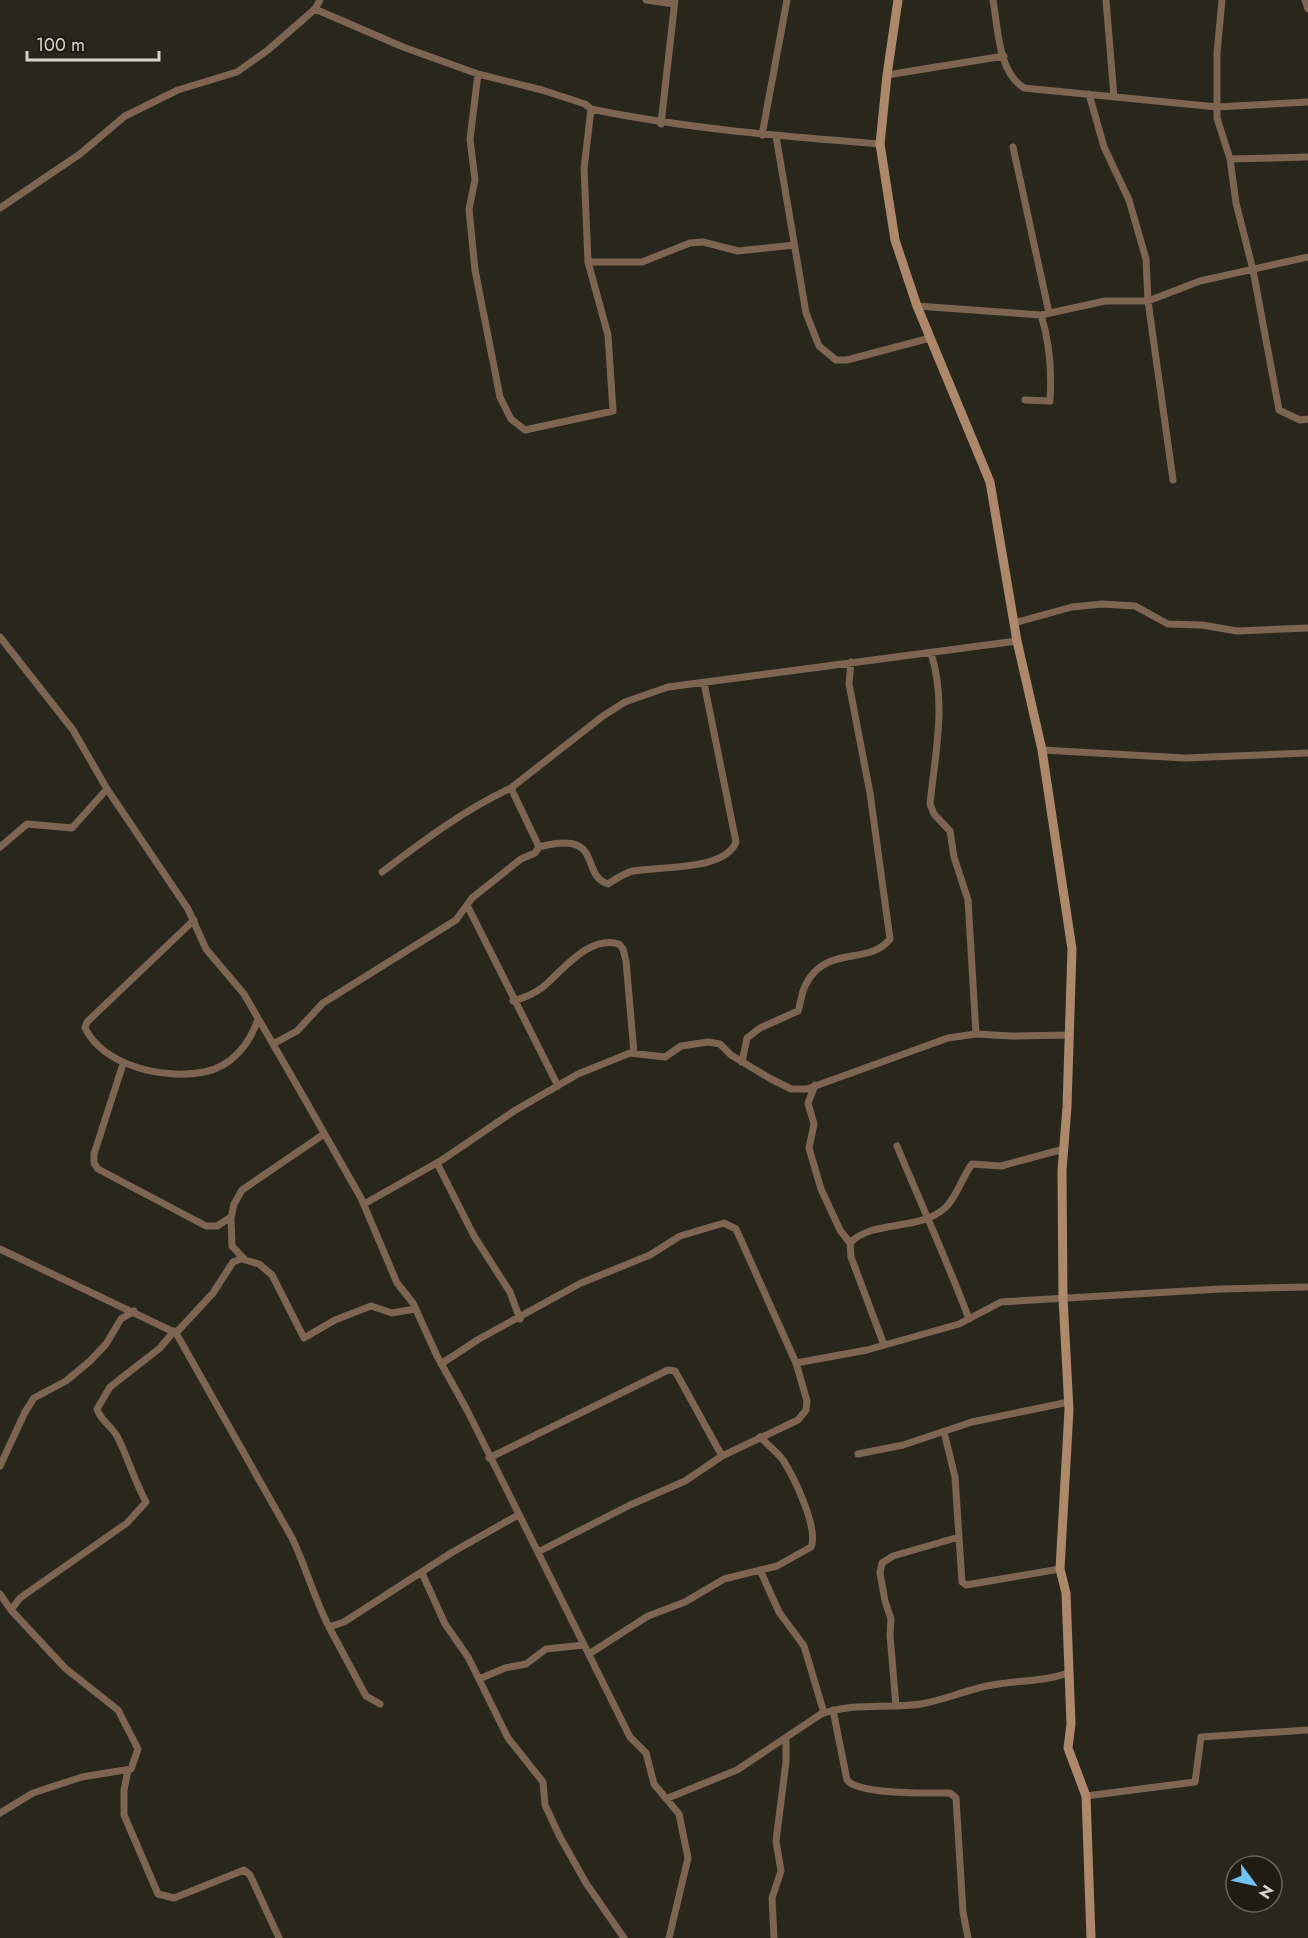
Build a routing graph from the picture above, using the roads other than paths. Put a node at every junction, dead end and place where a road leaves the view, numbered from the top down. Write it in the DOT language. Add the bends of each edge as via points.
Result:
graph roads {
  1 [pos="320,0"];
  2 [pos="646,0"];
  3 [pos="787,0"];
  4 [pos="898,0"];
  5 [pos="993,0"];
  6 [pos="1106,0"];
  7 [pos="1222,0"];
  8 [pos="1305,0"];
  9 [pos="674,2"];
  10 [pos="315,9"];
  11 [pos="1308,9"];
  12 [pos="1004,56"];
  13 [pos="478,74"];
  14 [pos="887,75"];
  15 [pos="1089,94"];
  16 [pos="1114,97"];
  17 [pos="1308,102"];
  18 [pos="1217,106"];
  19 [pos="591,109"];
  20 [pos="661,124"];
  21 [pos="762,135"];
  22 [pos="776,136"];
  23 [pos="880,144"];
  24 [pos="1013,147"];
  25 [pos="1308,157"];
  26 [pos="1230,159"];
  27 [pos="0,208"];
  28 [pos="794,245"];
  29 [pos="1308,257"];
  30 [pos="588,262"];
  31 [pos="1253,270"];
  32 [pos="1148,301"];
  33 [pos="917,306"];
  34 [pos="1045,314"];
  35 [pos="930,338"];
  36 [pos="1025,400"];
  37 [pos="1308,419"];
  38 [pos="1173,480"];
  39 [pos="1014,623"];
  40 [pos="1308,628"];
  41 [pos="0,637"];
  42 [pos="1017,641"];
  43 [pos="931,653"];
  44 [pos="851,662"];
  45 [pos="704,683"];
  46 [pos="1042,750"];
  47 [pos="1308,753"];
  48 [pos="511,788"];
  49 [pos="107,789"];
  50 [pos="0,847"];
  51 [pos="539,847"];
  52 [pos="381,872"];
  53 [pos="467,905"];
  54 [pos="194,920"];
  55 [pos="513,1001"];
  56 [pos="258,1019"];
  57 [pos="976,1034"];
  58 [pos="1068,1035"];
  59 [pos="273,1044"];
  60 [pos="634,1053"];
  61 [pos="742,1062"];
  62 [pos="123,1064"];
  63 [pos="814,1085"];
  64 [pos="558,1086"];
  65 [pos="324,1134"];
  66 [pos="897,1146"];
  67 [pos="1064,1149"];
  68 [pos="437,1163"];
  69 [pos="364,1204"];
  70 [pos="231,1216"];
  71 [pos="927,1219"];
  72 [pos="850,1243"];
  73 [pos="0,1249"];
  74 [pos="243,1258"];
  75 [pos="1308,1287"];
  76 [pos="1063,1298"];
  77 [pos="415,1309"];
  78 [pos="134,1311"];
  79 [pos="520,1319"];
  80 [pos="969,1319"];
  81 [pos="175,1332"];
  82 [pos="884,1345"];
  83 [pos="796,1363"];
  84 [pos="441,1364"];
  85 [pos="1068,1402"];
  86 [pos="944,1432"];
  87 [pos="760,1437"];
  88 [pos="858,1454"];
  89 [pos="722,1456"];
  90 [pos="489,1458"];
  91 [pos="0,1466"];
  92 [pos="518,1515"];
  93 [pos="959,1537"];
  94 [pos="538,1552"];
  95 [pos="1060,1569"];
  96 [pos="760,1570"];
  97 [pos="422,1573"];
  98 [pos="0,1594"];
  99 [pos="11,1610"];
  100 [pos="329,1627"];
  101 [pos="584,1645"];
  102 [pos="589,1654"];
  103 [pos="1068,1673"];
  104 [pos="479,1680"];
  105 [pos="380,1704"];
  106 [pos="896,1706"];
  107 [pos="833,1710"];
  108 [pos="824,1713"];
  109 [pos="1308,1730"];
  110 [pos="786,1739"];
  111 [pos="128,1770"];
  112 [pos="1086,1796"];
  113 [pos="668,1798"];
  114 [pos="0,1813"];
  115 [pos="279,1938"];
  116 [pos="624,1938"];
  117 [pos="669,1938"];
  118 [pos="774,1938"];
  119 [pos="968,1938"];
  120 [pos="1092,1938"];
  1 -- 10 [label="street"];
  2 -- 9 [label="street"];
  3 -- 21 [label="street"];
  4 -- 14 [label="street"];
  5 -- 12 [label="street"];
  6 -- 16 [label="street"];
  7 -- 18 [label="street"];
  8 -- 11 [label="street"];
  9 -- 20 [label="street"];
  10 -- 13 [label="street" via="374,36"];
  10 -- 27 [label="street" via="237,72 178,90 125,116 80,154"];
  12 -- 14 [label="street"];
  12 -- 15 [label="street" via="1014,82 1024,88"];
  13 -- 19 [label="street" via="542,90"];
  13 -- 30 [label="street" via="470,139 475,180 469,209 475,270 500,397 511,419 525,430 613,411 608,335"];
  14 -- 23 [label="street"];
  15 -- 16 [label="street"];
  15 -- 32 [label="street" via="1104,147 1129,200 1146,259"];
  16 -- 18 [label="street"];
  17 -- 18 [label="street"];
  18 -- 26 [label="street"];
  19 -- 20 [label="street"];
  19 -- 30 [label="street" via="584,166"];
  20 -- 21 [label="street"];
  21 -- 22 [label="street"];
  22 -- 23 [label="street"];
  22 -- 28 [label="street"];
  23 -- 33 [label="street" via="895,240"];
  24 -- 34 [label="street"];
  25 -- 26 [label="street"];
  26 -- 31 [label="street" via="1236,203"];
  28 -- 30 [label="street" via="738,251 703,242 690,243 642,262"];
  28 -- 35 [label="street" via="807,313 819,346 830,357 847,360"];
  29 -- 31 [label="street"];
  31 -- 32 [label="street" via="1200,281"];
  31 -- 37 [label="street" via="1279,410 1300,420"];
  32 -- 34 [label="street" via="1105,301"];
  32 -- 38 [label="street"];
  33 -- 34 [label="street"];
  33 -- 35 [label="street"];
  34 -- 36 [label="street" via="1052,376 1050,401"];
  35 -- 39 [label="street" via="990,482"];
  39 -- 40 [label="street" via="1072,607 1102,604 1135,606 1168,624 1236,631"];
  39 -- 42 [label="street"];
  41 -- 49 [label="street" via="73,730"];
  42 -- 43 [label="street"];
  42 -- 46 [label="street"];
  43 -- 44 [label="street"];
  43 -- 57 [label="street" via="938,676 940,712 930,804 950,831 957,870 968,900"];
  44 -- 45 [label="street"];
  44 -- 61 [label="street" via="849,684 870,793 890,939 859,956 830,960 816,971 805,985 798,1011 747,1038"];
  45 -- 48 [label="street" via="668,687 625,702"];
  45 -- 51 [label="street" via="736,842 733,851 726,857 692,865 632,871 608,884 600,879 585,851 577,845 557,842"];
  46 -- 47 [label="street" via="1185,759"];
  46 -- 58 [label="street" via="1072,949"];
  48 -- 51 [label="street"];
  48 -- 52 [label="street" via="435,832"];
  49 -- 50 [label="street" via="72,828 27,824"];
  49 -- 54 [label="street"];
  51 -- 53 [label="street"];
  53 -- 55 [label="street"];
  53 -- 59 [label="street" via="456,920 323,1003 297,1031"];
  54 -- 56 [label="street" via="206,949 244,994"];
  54 -- 62 [label="street" via="87,1022 85,1028 92,1042"];
  55 -- 60 [label="street" via="543,987 561,968 599,944 619,944 626,961"];
  55 -- 64 [label="street" via="535,1036"];
  56 -- 59 [label="street"];
  56 -- 62 [label="street" via="246,1046 205,1072 162,1073"];
  57 -- 58 [label="street"];
  57 -- 63 [label="street" via="948,1038"];
  58 -- 67 [label="street"];
  59 -- 65 [label="street"];
  60 -- 61 [label="street" via="665,1057 681,1046 708,1042 720,1044"];
  60 -- 64 [label="street" via="612,1058"];
  61 -- 63 [label="street" via="791,1089"];
  62 -- 70 [label="street" via="94,1163 110,1176 206,1226 218,1226"];
  63 -- 72 [label="street" via="808,1103 814,1124 809,1148 821,1189"];
  64 -- 68 [label="street"];
  65 -- 69 [label="street"];
  65 -- 70 [label="street" via="242,1190"];
  66 -- 71 [label="street"];
  67 -- 71 [label="street" via="1001,1166 972,1164 946,1208"];
  67 -- 76 [label="street"];
  68 -- 69 [label="street"];
  68 -- 79 [label="street" via="474,1236 510,1292"];
  69 -- 77 [label="street" via="397,1283"];
  70 -- 74 [label="street" via="232,1246"];
  71 -- 72 [label="street" via="869,1230"];
  71 -- 80 [label="street" via="940,1242"];
  72 -- 82 [label="street" via="851,1257"];
  73 -- 78 [label="street"];
  74 -- 77 [label="street" via="272,1275 304,1338 371,1306 392,1313"];
  74 -- 81 [label="street" via="233,1263 213,1293"];
  75 -- 76 [label="street"];
  76 -- 80 [label="street" via="1001,1302"];
  76 -- 85 [label="street"];
  77 -- 84 [label="street"];
  78 -- 81 [label="street"];
  78 -- 91 [label="street" via="125,1315 90,1361 66,1381 34,1398"];
  79 -- 83 [label="street" via="581,1283 650,1255 680,1236 723,1223 736,1229"];
  79 -- 84 [label="street"];
  80 -- 82 [label="street"];
  81 -- 99 [label="street" via="110,1387 97,1409 100,1418 119,1438 146,1502 127,1523 20,1598"];
  81 -- 100 [label="street" via="292,1538"];
  82 -- 83 [label="street"];
  83 -- 87 [label="street" via="806,1410 798,1420"];
  84 -- 90 [label="street"];
  85 -- 86 [label="street" via="972,1422"];
  85 -- 95 [label="street"];
  86 -- 88 [label="street"];
  86 -- 93 [label="street" via="956,1477"];
  87 -- 89 [label="street"];
  87 -- 96 [label="street" via="782,1459 800,1493 814,1536 806,1552"];
  89 -- 90 [label="street" via="675,1371 669,1370"];
  89 -- 94 [label="street" via="686,1481"];
  90 -- 92 [label="street"];
  92 -- 94 [label="street"];
  92 -- 97 [label="street"];
  93 -- 95 [label="street" via="959,1572 966,1586"];
  93 -- 106 [label="street" via="893,1556 882,1563 880,1573 891,1619"];
  94 -- 101 [label="street"];
  95 -- 103 [label="street" via="1066,1593"];
  96 -- 102 [label="street" via="724,1579 685,1602 648,1616"];
  96 -- 108 [label="street" via="779,1612 804,1646"];
  97 -- 100 [label="street" via="344,1622"];
  97 -- 104 [label="street" via="445,1624 462,1646"];
  98 -- 99 [label="street"];
  99 -- 111 [label="street" via="65,1668 118,1710 138,1749"];
  100 -- 105 [label="street" via="366,1696"];
  101 -- 102 [label="street"];
  101 -- 104 [label="street" via="546,1649 526,1664"];
  102 -- 113 [label="street" via="630,1737 649,1758 654,1784"];
  103 -- 106 [label="street"];
  103 -- 112 [label="street" via="1068,1748"];
  104 -- 116 [label="street" via="508,1738 543,1782 545,1805 560,1837"];
  106 -- 107 [label="street" via="857,1705"];
  107 -- 108 [label="street"];
  107 -- 119 [label="street" via="850,1784 950,1793 956,1798"];
  108 -- 110 [label="street"];
  109 -- 112 [label="street" via="1201,1737 1195,1782"];
  110 -- 113 [label="street" via="737,1770"];
  110 -- 118 [label="street" via="776,1841 781,1871 772,1898"];
  111 -- 114 [label="street" via="82,1777 33,1793"];
  111 -- 115 [label="street" via="124,1815 158,1894 174,1898 244,1870 250,1875"];
  112 -- 120 [label="street"];
  113 -- 117 [label="street" via="679,1814 688,1858"];
}
